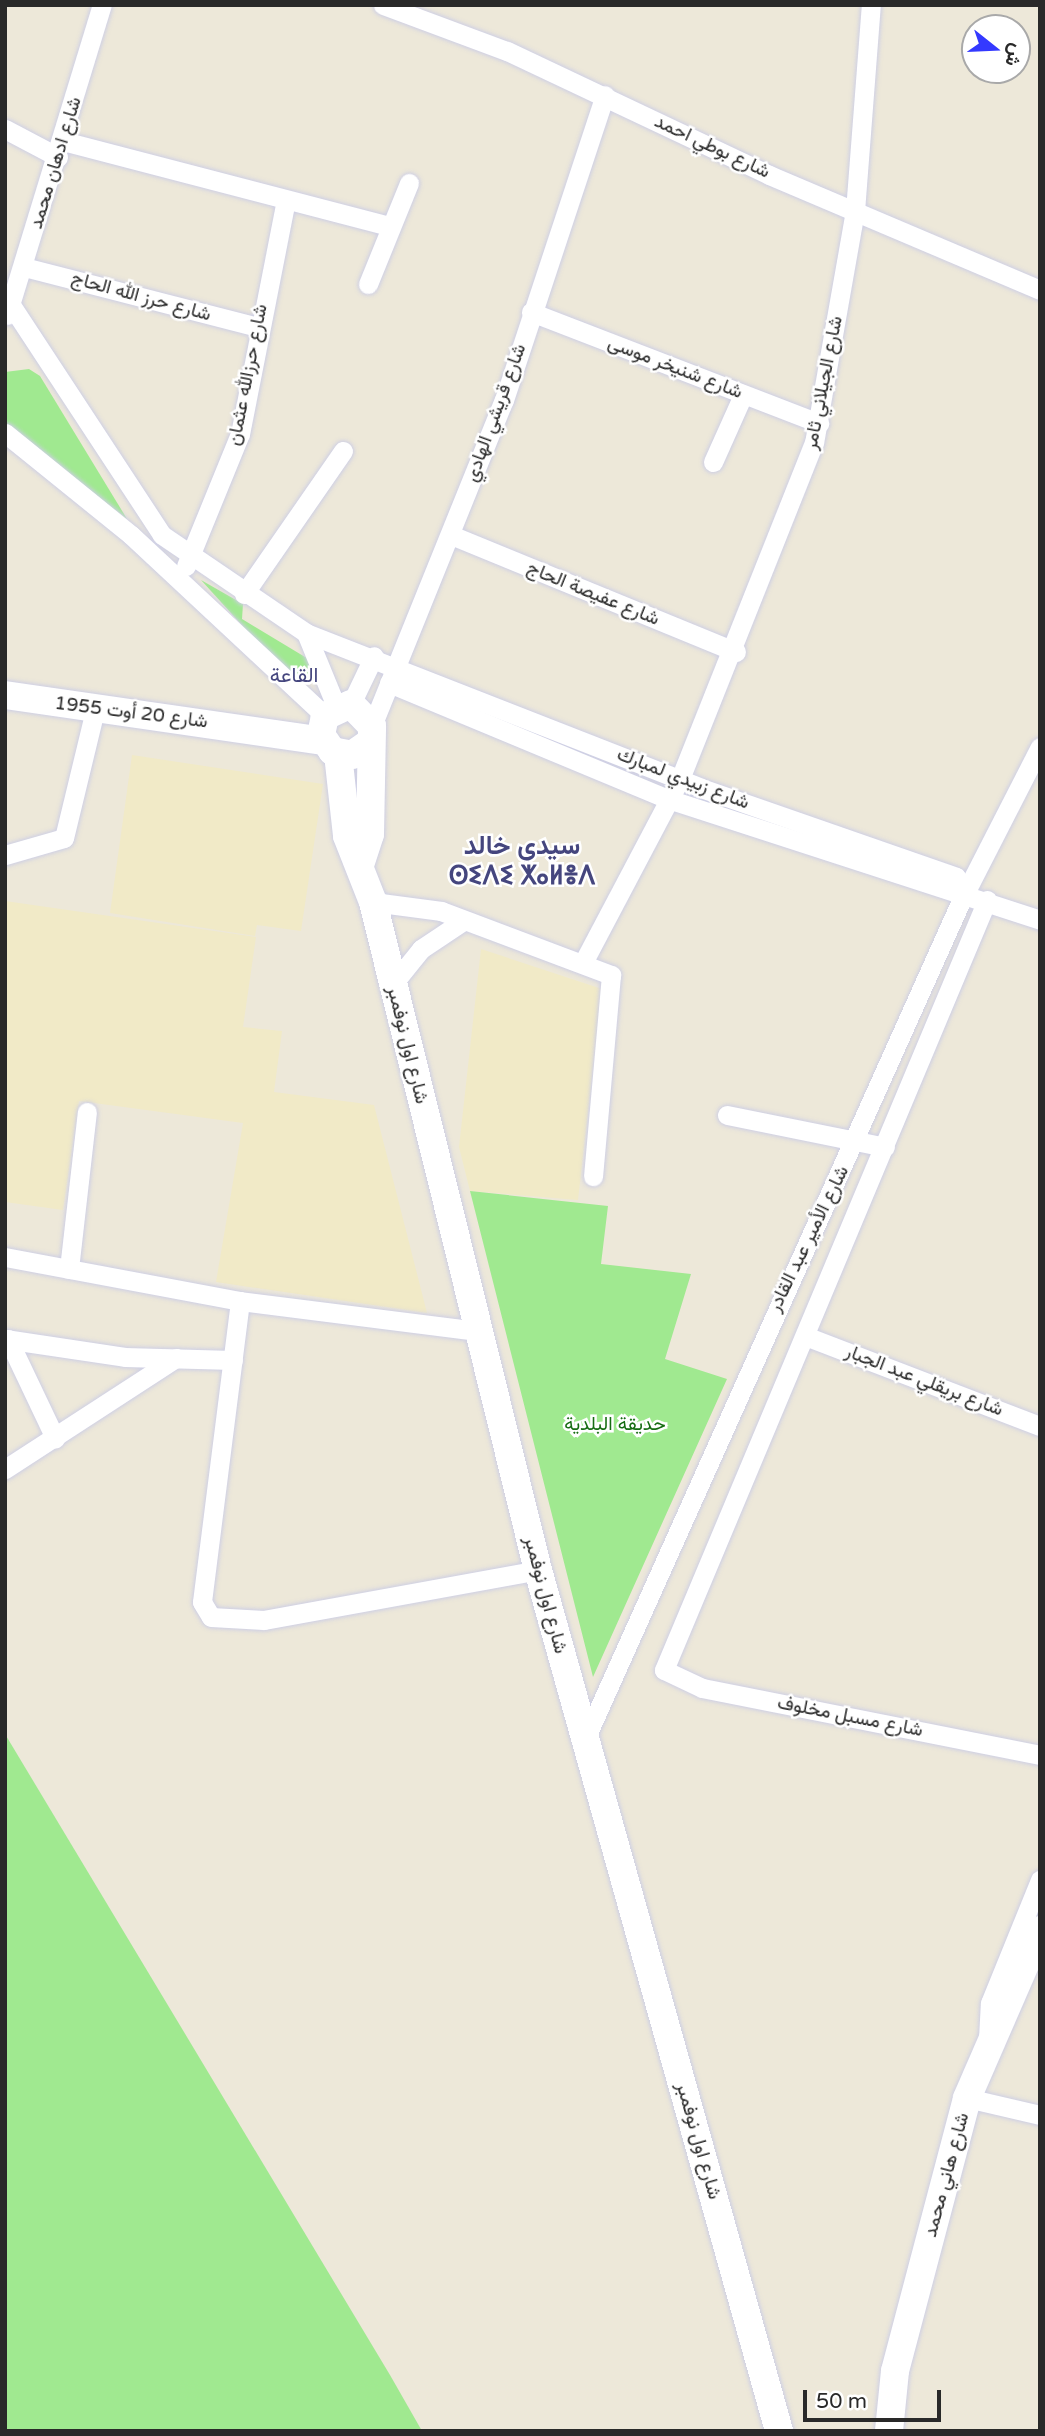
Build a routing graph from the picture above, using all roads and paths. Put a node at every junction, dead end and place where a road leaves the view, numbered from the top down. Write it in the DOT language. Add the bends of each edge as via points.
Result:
graph roads {
  1 [pos="102,5"];
  2 [pos="383,5"];
  3 [pos="871,5"];
  4 [pos="605,95"];
  5 [pos="5,129"];
  6 [pos="60,149"];
  7 [pos="409,183"];
  8 [pos="285,204"];
  9 [pos="855,211"];
  10 [pos="389,226"];
  11 [pos="24,267"];
  12 [pos="368,284"];
  13 [pos="1040,290"];
  14 [pos="8,312"];
  15 [pos="531,312"];
  16 [pos="257,327"];
  17 [pos="743,394"];
  18 [pos="819,424"];
  19 [pos="5,433"];
  20 [pos="343,451"];
  21 [pos="713,462"];
  22 [pos="451,535"];
  23 [pos="191,557"];
  24 [pos="179,580"];
  25 [pos="244,594"];
  26 [pos="306,633"];
  27 [pos="736,652"];
  28 [pos="373,656"];
  29 [pos="398,666"];
  30 [pos="389,683"];
  31 [pos="5,695"];
  32 [pos="95,710"];
  33 [pos="332,724"];
  34 [pos="370,735"];
  35 [pos="1040,747"];
  36 [pos="680,779"];
  37 [pos="668,799"];
  38 [pos="5,855"];
  39 [pos="361,862"];
  40 [pos="965,891"];
  41 [pos="986,900"];
  42 [pos="373,902"];
  43 [pos="1040,920"];
  44 [pos="463,921"];
  45 [pos="584,961"];
  46 [pos="393,985"];
  47 [pos="87,1112"];
  48 [pos="727,1115"];
  49 [pos="856,1141"];
  50 [pos="885,1147"];
  51 [pos="593,1176"];
  52 [pos="5,1257"];
  53 [pos="69,1269"];
  54 [pos="240,1301"];
  55 [pos="478,1331"];
  56 [pos="808,1336"];
  57 [pos="7,1339"];
  58 [pos="176,1358"];
  59 [pos="233,1360"];
  60 [pos="1040,1426"];
  61 [pos="55,1438"];
  62 [pos="5,1469"];
  63 [pos="538,1570"];
  64 [pos="664,1670"];
  65 [pos="587,1735"];
  66 [pos="1040,1755"];
  67 [pos="1040,1880"];
  68 [pos="1040,1930"];
  69 [pos="988,2047"];
  70 [pos="967,2098"];
  71 [pos="1040,2115"];
  72 [pos="895,2371"];
  73 [pos="780,2430"];
  74 [pos="879,2431"];
  75 [pos="889,2431"];
  1 -- 6 [label="street, شارع ادهان محمد"];
  2 -- 4 [label="street, شارع بوطي احمد"];
  3 -- 9 [label="street, شارع الجيلاني ثامر"];
  4 -- 9 [label="street, شارع بوطي احمد"];
  4 -- 15 [label="street, شارع قريشي الهادي"];
  5 -- 6 [label="street"];
  6 -- 8 [label="street"];
  6 -- 11 [label="street, شارع ادهان محمد"];
  7 -- 10 [label="street"];
  8 -- 10 [label="street"];
  8 -- 16 [label="street, شارع حرزالله عثمان"];
  9 -- 13 [label="street, شارع بوطي احمد"];
  9 -- 18 [label="street, شارع الجيلاني ثامر"];
  10 -- 12 [label="street"];
  11 -- 14 [label="street, شارع ادهان محمد"];
  11 -- 16 [label="street, شارع حرز الله الحاج"];
  14 -- 23 [label="street, شارع زبيدي لمبارك" via="142,512"];
  15 -- 17 [label="street, شارع شنيخر موسى"];
  15 -- 22 [label="street, شارع قريشي الهادي"];
  16 -- 23 [label="street, شارع حرزالله عثمان" via="240,434"];
  17 -- 18 [label="street, شارع شنيخر موسى"];
  17 -- 21 [label="street"];
  18 -- 27 [label="street, شارع الجيلاني ثامر"];
  19 -- 24 [label="street"];
  20 -- 25 [label="street"];
  22 -- 27 [label="street, شارع عفيصة الحاج"];
  22 -- 29 [label="street, شارع قريشي الهادي"];
  23 -- 24 [label="street, شارع حرزالله عثمان"];
  23 -- 25 [label="street, شارع زبيدي لمبارك"];
  24 -- 33 [label="street"];
  25 -- 26 [label="street, شارع زبيدي لمبارك"];
  26 -- 28 [label="street, شارع زبيدي لمبارك"];
  26 -- 33 [label="street"];
  27 -- 36 [label="street, شارع الجيلاني ثامر"];
  28 -- 29 [label="street, شارع زبيدي لمبارك"];
  28 -- 33 [label="street"];
  29 -- 30 [label="street, شارع قريشي الهادي"];
  29 -- 36 [label="street, شارع زبيدي لمبارك"];
  30 -- 34 [label="street, شارع قريشي الهادي"];
  30 -- 37 [label="street"];
  31 -- 32 [label="main road, شارع 20 أوت 1955"];
  32 -- 33 [label="main road, شارع 20 أوت 1955" via="257,729"];
  32 -- 38 [label="street" via="64,838"];
  33 -- 34 [label="main road"];
  33 -- 34 [label="main road" via="352,755"];
  33 -- 39 [label="main road, شارع اول نوفمبر" via="347,836"];
  34 -- 39 [label="main road" via="370,834"];
  35 -- 40 [label="street, شارع الأمير عبد القادر"];
  36 -- 37 [label="street, شارع الجيلاني ثامر"];
  36 -- 40 [label="street, شارع زبيدي لمبارك" via="956,877"];
  37 -- 40 [label="street" via="948,895"];
  37 -- 45 [label="street, شارع الجيلاني ثامر"];
  39 -- 42 [label="main road, شارع اول نوفمبر"];
  40 -- 41 [label="street"];
  40 -- 49 [label="street, شارع الأمير عبد القادر"];
  41 -- 43 [label="street"];
  41 -- 50 [label="street, شارع الأمير عبد القادر"];
  42 -- 44 [label="street" via="404,903"];
  42 -- 46 [label="main road, شارع اول نوفمبر"];
  44 -- 45 [label="street"];
  44 -- 46 [label="street" via="421,949"];
  45 -- 51 [label="street" via="612,976"];
  46 -- 55 [label="main road, شارع اول نوفمبر"];
  47 -- 53 [label="street"];
  48 -- 49 [label="street"];
  49 -- 50 [label="street"];
  49 -- 65 [label="street, شارع الأمير عبد القادر"];
  50 -- 56 [label="street, شارع الأمير عبد القادر"];
  52 -- 53 [label="street"];
  53 -- 54 [label="street"];
  54 -- 55 [label="street"];
  54 -- 59 [label="street"];
  55 -- 63 [label="main road, شارع اول نوفمبر"];
  56 -- 60 [label="street, شارع بريقلي عبد الجبار"];
  56 -- 64 [label="street, شارع الأمير عبد القادر"];
  57 -- 58 [label="street"];
  57 -- 61 [label="street"];
  58 -- 59 [label="street"];
  58 -- 61 [label="street"];
  59 -- 63 [label="street" via="202,1602 211,1617 264,1620"];
  61 -- 62 [label="street"];
  63 -- 65 [label="main road, شارع اول نوفمبر"];
  64 -- 66 [label="street, شارع مسبل مخلوف" via="702,1688"];
  65 -- 73 [label="main road, شارع اول نوفمبر"];
  67 -- 69 [label="street" via="990,2003"];
  68 -- 69 [label="main road, شارع هاني محمد"];
  69 -- 70 [label="main road, شارع هاني محمد"];
  70 -- 71 [label="street"];
  70 -- 72 [label="main road, شارع هاني محمد"];
  72 -- 74 [label="main road"];
  72 -- 75 [label="main road, شارع هاني محمد"];
}
